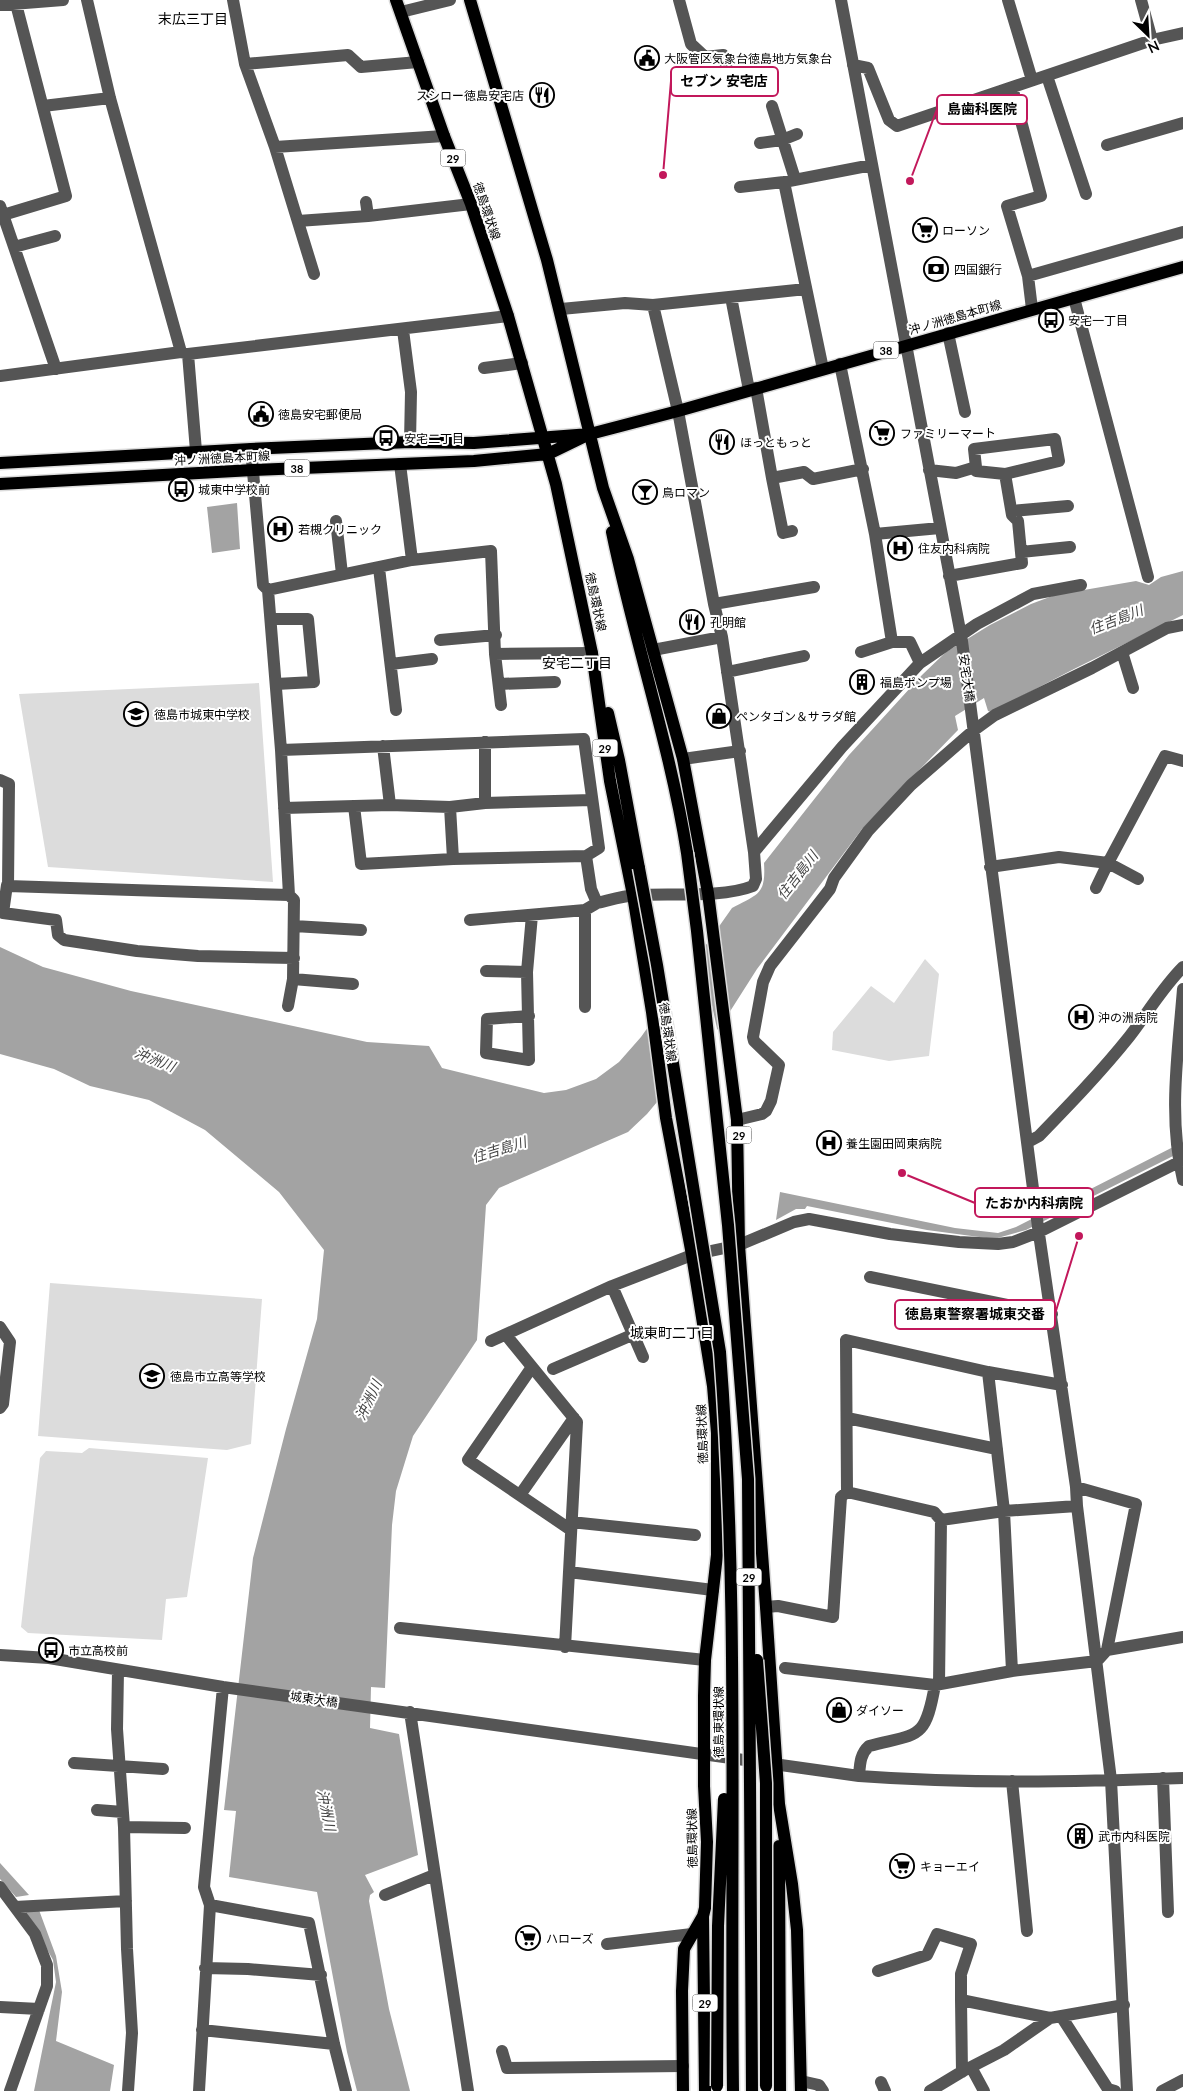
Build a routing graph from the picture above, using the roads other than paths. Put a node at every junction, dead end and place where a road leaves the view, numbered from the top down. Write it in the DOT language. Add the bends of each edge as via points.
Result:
graph roads {
  1 [pos="63,0"];
  2 [pos="87,0"];
  3 [pos="233,0"];
  4 [pos="396,0"];
  5 [pos="450,0"];
  6 [pos="470,0"];
  7 [pos="679,0"];
  8 [pos="840,0"];
  9 [pos="1008,0"];
  10 [pos="1142,0"];
  11 [pos="16,4"];
  12 [pos="0,5"];
  13 [pos="401,12"];
  14 [pos="1183,33"];
  15 [pos="1152,40"];
  16 [pos="418,62"];
  17 [pos="246,64"];
  18 [pos="853,65"];
  19 [pos="1047,76"];
  20 [pos="1032,80"];
  21 [pos="732,87"];
  22 [pos="1012,87"];
  23 [pos="110,98"];
  24 [pos="43,106"];
  25 [pos="772,106"];
  26 [pos="1183,123"];
  27 [pos="797,134"];
  28 [pos="444,136"];
  29 [pos="782,140"];
  30 [pos="760,143"];
  31 [pos="1107,145"];
  32 [pos="275,147"];
  33 [pos="872,165"];
  34 [pos="790,181"];
  35 [pos="740,187"];
  36 [pos="1086,194"];
  37 [pos="366,202"];
  38 [pos="471,204"];
  39 [pos="2,211"];
  40 [pos="368,216"];
  41 [pos="298,221"];
  42 [pos="1183,232"];
  43 [pos="55,236"];
  44 [pos="14,247"];
  45 [pos="1183,267"];
  46 [pos="314,274"];
  47 [pos="1028,276"];
  48 [pos="806,289"];
  49 [pos="731,297"];
  50 [pos="1074,298"];
  51 [pos="653,305"];
  52 [pos="561,309"];
  53 [pos="1032,309"];
  54 [pos="508,316"];
  55 [pos="403,330"];
  56 [pos="948,333"];
  57 [pos="905,345"];
  58 [pos="184,353"];
  59 [pos="522,363"];
  60 [pos="840,364"];
  61 [pos="484,368"];
  62 [pos="56,369"];
  63 [pos="823,369"];
  64 [pos="0,376"];
  65 [pos="752,389"];
  66 [pos="678,410"];
  67 [pos="965,412"];
  68 [pos="590,434"];
  69 [pos="542,437"];
  70 [pos="410,442"];
  71 [pos="251,449"];
  72 [pos="196,451"];
  73 [pos="548,454"];
  74 [pos="0,463"];
  75 [pos="400,464"];
  76 [pos="976,467"];
  77 [pos="862,469"];
  78 [pos="253,470"];
  79 [pos="929,470"];
  80 [pos="1005,474"];
  81 [pos="772,478"];
  82 [pos="0,484"];
  83 [pos="603,488"];
  84 [pos="1068,506"];
  85 [pos="1012,511"];
  86 [pos="336,521"];
  87 [pos="940,528"];
  88 [pos="792,531"];
  89 [pos="875,534"];
  90 [pos="1070,547"];
  91 [pos="1021,552"];
  92 [pos="412,560"];
  93 [pos="379,568"];
  94 [pos="342,574"];
  95 [pos="949,576"];
  96 [pos="1148,577"];
  97 [pos="1081,585"];
  98 [pos="814,587"];
  99 [pos="268,590"];
  100 [pos="714,604"];
  101 [pos="271,619"];
  102 [pos="1183,625"];
  103 [pos="496,635"];
  104 [pos="722,637"];
  105 [pos="961,639"];
  106 [pos="440,640"];
  107 [pos="892,642"];
  108 [pos="653,650"];
  109 [pos="861,652"];
  110 [pos="1122,652"];
  111 [pos="592,653"];
  112 [pos="495,654"];
  113 [pos="804,656"];
  114 [pos="432,659"];
  115 [pos="920,663"];
  116 [pos="391,664"];
  117 [pos="727,672"];
  118 [pos="555,682"];
  119 [pos="276,684"];
  120 [pos="499,684"];
  121 [pos="1133,688"];
  122 [pos="501,705"];
  123 [pos="396,710"];
  124 [pos="973,731"];
  125 [pos="485,742"];
  126 [pos="383,746"];
  127 [pos="281,750"];
  128 [pos="740,751"];
  129 [pos="682,758"];
  130 [pos="1183,761"];
  131 [pos="0,780"];
  132 [pos="592,800"];
  133 [pos="485,803"];
  134 [pos="390,805"];
  135 [pos="354,806"];
  136 [pos="450,807"];
  137 [pos="284,808"];
  138 [pos="5,828"];
  139 [pos="754,852"];
  140 [pos="586,856"];
  141 [pos="454,859"];
  142 [pos="1108,863"];
  143 [pos="990,867"];
  144 [pos="1138,879"];
  145 [pos="8,885"];
  146 [pos="1096,888"];
  147 [pos="708,893"];
  148 [pos="289,894"];
  149 [pos="633,895"];
  150 [pos="597,903"];
  151 [pos="585,910"];
  152 [pos="532,915"];
  153 [pos="470,920"];
  154 [pos="294,926"];
  155 [pos="361,930"];
  156 [pos="294,958"];
  157 [pos="1183,967"];
  158 [pos="486,971"];
  159 [pos="527,972"];
  160 [pos="293,979"];
  161 [pos="353,984"];
  162 [pos="1183,989"];
  163 [pos="288,1006"];
  164 [pos="585,1007"];
  165 [pos="529,1016"];
  166 [pos="1181,1044"];
  167 [pos="1179,1117"];
  168 [pos="737,1120"];
  169 [pos="1028,1142"];
  170 [pos="1177,1154"];
  171 [pos="1183,1180"];
  172 [pos="1038,1224"];
  173 [pos="739,1245"];
  174 [pos="692,1254"];
  175 [pos="870,1277"];
  176 [pos="612,1286"];
  177 [pos="1052,1314"];
  178 [pos="0,1327"];
  179 [pos="506,1335"];
  180 [pos="632,1335"];
  181 [pos="491,1342"];
  182 [pos="643,1357"];
  183 [pos="532,1367"];
  184 [pos="553,1369"];
  185 [pos="988,1372"];
  186 [pos="1062,1385"];
  187 [pos="0,1408"];
  188 [pos="574,1418"];
  189 [pos="847,1418"];
  190 [pos="997,1448"];
  191 [pos="1076,1487"];
  192 [pos="847,1492"];
  193 [pos="520,1495"];
  194 [pos="1077,1506"];
  195 [pos="1004,1511"];
  196 [pos="940,1520"];
  197 [pos="571,1526"];
  198 [pos="695,1535"];
  199 [pos="569,1572"];
  200 [pos="750,1575"];
  201 [pos="713,1590"];
  202 [pos="766,1607"];
  203 [pos="400,1628"];
  204 [pos="1183,1637"];
  205 [pos="565,1647"];
  206 [pos="1107,1650"];
  207 [pos="0,1655"];
  208 [pos="705,1660"];
  209 [pos="1097,1661"];
  210 [pos="785,1668"];
  211 [pos="118,1671"];
  212 [pos="1012,1671"];
  213 [pos="731,1683"];
  214 [pos="937,1684"];
  215 [pos="228,1687"];
  216 [pos="410,1712"];
  217 [pos="704,1756"];
  218 [pos="74,1764"];
  219 [pos="120,1765"];
  220 [pos="777,1766"];
  221 [pos="163,1769"];
  222 [pos="859,1776"];
  223 [pos="1164,1778"];
  224 [pos="1183,1778"];
  225 [pos="1112,1780"];
  226 [pos="1012,1781"];
  227 [pos="779,1804"];
  228 [pos="98,1810"];
  229 [pos="123,1812"];
  230 [pos="124,1827"];
  231 [pos="186,1828"];
  232 [pos="434,1876"];
  233 [pos="0,1887"];
  234 [pos="385,1895"];
  235 [pos="126,1901"];
  236 [pos="210,1905"];
  237 [pos="15,1907"];
  238 [pos="1168,1912"];
  239 [pos="703,1916"];
  240 [pos="1027,1931"];
  241 [pos="692,1934"];
  242 [pos="607,1944"];
  243 [pos="205,1968"];
  244 [pos="878,1971"];
  245 [pos="321,1975"];
  246 [pos="961,2000"];
  247 [pos="1124,2005"];
  248 [pos="0,2007"];
  249 [pos="39,2009"];
  250 [pos="1056,2017"];
  251 [pos="202,2030"];
  252 [pos="334,2044"];
  253 [pos="502,2051"];
  254 [pos="684,2066"];
  255 [pos="966,2070"];
  256 [pos="1183,2080"];
  257 [pos="802,2086"];
  258 [pos="713,2089"];
  259 [pos="766,2089"];
  260 [pos="10,2091"];
  261 [pos="128,2091"];
  262 [pos="198,2091"];
  263 [pos="346,2091"];
  264 [pos="468,2091"];
  265 [pos="683,2091"];
  266 [pos="733,2091"];
  267 [pos="752,2091"];
  268 [pos="780,2091"];
  269 [pos="823,2091"];
  270 [pos="930,2091"];
  271 [pos="984,2091"];
  272 [pos="1114,2091"];
  273 [pos="1127,2091"];
  274 [pos="1162,2091"];
  1 -- 11 [label="street"];
  2 -- 23 [label="street"];
  3 -- 17 [label="street"];
  4 -- 13 [label="main road, 徳島環状線 / 29"];
  5 -- 13 [label="street"];
  6 -- 52 [label="main road, 29"];
  7 -- 21 [label="street" via="691,44 705,57 722,55"];
  8 -- 18 [label="street, 安宅大橋"];
  9 -- 20 [label="street"];
  10 -- 15 [label="street"];
  11 -- 12 [label="street"];
  11 -- 24 [label="street"];
  13 -- 16 [label="main road, 徳島環状線 / 29"];
  14 -- 15 [label="street"];
  15 -- 19 [label="street"];
  16 -- 17 [label="street" via="361,67 348,55"];
  16 -- 28 [label="main road, 徳島環状線 / 29"];
  17 -- 32 [label="street"];
  18 -- 22 [label="street" via="868,68 888,120 897,126"];
  18 -- 33 [label="street, 安宅大橋"];
  19 -- 20 [label="street"];
  19 -- 36 [label="street"];
  20 -- 22 [label="street"];
  22 -- 47 [label="street" via="1041,196 1007,206"];
  23 -- 24 [label="street"];
  23 -- 58 [label="street"];
  24 -- 39 [label="street" via="66,196"];
  25 -- 29 [label="street"];
  26 -- 31 [label="street"];
  27 -- 29 [label="street"];
  28 -- 32 [label="street"];
  28 -- 38 [label="main road, 徳島環状線 / 29"];
  29 -- 30 [label="street"];
  29 -- 34 [label="street"];
  32 -- 41 [label="street"];
  33 -- 34 [label="street"];
  33 -- 57 [label="street, 安宅大橋"];
  34 -- 35 [label="street"];
  34 -- 48 [label="street"];
  37 -- 40 [label="street"];
  38 -- 40 [label="street"];
  38 -- 54 [label="main road, 徳島環状線 / 29"];
  39 -- 44 [label="street"];
  40 -- 41 [label="street"];
  41 -- 46 [label="street"];
  42 -- 47 [label="street"];
  43 -- 44 [label="street"];
  44 -- 62 [label="street"];
  45 -- 50 [label="main road, 沖ノ洲徳島本町線 / 38"];
  47 -- 53 [label="street"];
  48 -- 49 [label="street"];
  48 -- 63 [label="street"];
  49 -- 51 [label="street"];
  49 -- 65 [label="street"];
  50 -- 53 [label="main road, 沖ノ洲徳島本町線 / 38"];
  50 -- 96 [label="street"];
  51 -- 52 [label="street" via="625,303"];
  51 -- 66 [label="street"];
  52 -- 68 [label="main road, 29"];
  53 -- 56 [label="main road, 沖ノ洲徳島本町線 / 38"];
  54 -- 55 [label="street"];
  54 -- 59 [label="main road, 徳島環状線 / 29"];
  55 -- 58 [label="street"];
  55 -- 70 [label="street" via="411,392"];
  56 -- 57 [label="main road, 沖ノ洲徳島本町線 / 38"];
  56 -- 67 [label="street"];
  57 -- 60 [label="main road, 沖ノ洲徳島本町線 / 38"];
  57 -- 79 [label="street, 安宅大橋"];
  58 -- 62 [label="street"];
  58 -- 72 [label="street"];
  59 -- 61 [label="street"];
  59 -- 69 [label="main road, 徳島環状線 / 29"];
  60 -- 63 [label="main road, 沖ノ洲徳島本町線 / 38"];
  60 -- 77 [label="street"];
  62 -- 64 [label="street"];
  63 -- 65 [label="main road, 沖ノ洲徳島本町線 / 38"];
  65 -- 66 [label="main road, 沖ノ洲徳島本町線 / 38"];
  65 -- 81 [label="street"];
  66 -- 68 [label="main road, 沖ノ洲徳島本町線 / 38"];
  66 -- 100 [label="street"];
  68 -- 69 [label="main road, 沖ノ洲徳島本町線 / 38"];
  68 -- 73 [label="main road, 沖ノ洲徳島本町線 / 38"];
  68 -- 83 [label="main road, 29"];
  69 -- 70 [label="main road, 沖ノ洲徳島本町線 / 38"];
  69 -- 73 [label="main road, 徳島環状線 / 29"];
  70 -- 71 [label="main road, 沖ノ洲徳島本町線 / 38"];
  71 -- 72 [label="main road, 沖ノ洲徳島本町線 / 38"];
  71 -- 78 [label="street"];
  72 -- 74 [label="main road, 沖ノ洲徳島本町線 / 38"];
  73 -- 75 [label="main road, 沖ノ洲徳島本町線 / 38"];
  73 -- 111 [label="main road, 徳島環状線 / 29"];
  75 -- 78 [label="main road, 沖ノ洲徳島本町線 / 38"];
  75 -- 92 [label="street"];
  76 -- 79 [label="street" via="956,473"];
  76 -- 80 [label="street" via="976,471"];
  76 -- 80 [label="street" via="974,449 1055,439 1059,461"];
  77 -- 81 [label="street" via="813,479 804,472"];
  77 -- 89 [label="street"];
  78 -- 82 [label="main road, 沖ノ洲徳島本町線 / 38"];
  78 -- 99 [label="street" via="263,586"];
  79 -- 87 [label="street, 安宅大橋"];
  80 -- 85 [label="street"];
  81 -- 88 [label="street" via="784,534"];
  83 -- 108 [label="main road, 29" via="628,559"];
  83 -- 200 [label="main road, 29, bridge" via="620,571 668,757 687,853 737,1323 748,1478"];
  84 -- 85 [label="street"];
  85 -- 91 [label="street" via="1012,516 1018,521"];
  86 -- 94 [label="street"];
  87 -- 89 [label="street"];
  87 -- 95 [label="street, 安宅大橋"];
  89 -- 107 [label="street"];
  90 -- 91 [label="street"];
  91 -- 95 [label="street" via="1022,563"];
  92 -- 93 [label="street"];
  92 -- 103 [label="street" via="491,551"];
  93 -- 94 [label="street"];
  93 -- 116 [label="street"];
  94 -- 99 [label="street"];
  95 -- 105 [label="street, 安宅大橋"];
  97 -- 105 [label="street" via="1034,594 977,624"];
  98 -- 100 [label="street"];
  99 -- 101 [label="street"];
  100 -- 104 [label="street"];
  101 -- 119 [label="street"];
  101 -- 119 [label="street" via="308,619 314,682"];
  102 -- 110 [label="street" via="1167,628"];
  103 -- 106 [label="street"];
  103 -- 112 [label="street"];
  104 -- 108 [label="street"];
  104 -- 117 [label="street"];
  105 -- 115 [label="street"];
  105 -- 124 [label="street, 安宅大橋"];
  107 -- 109 [label="street"];
  107 -- 115 [label="street" via="910,642"];
  108 -- 129 [label="main road, 29"];
  110 -- 121 [label="street"];
  110 -- 124 [label="street" via="995,715"];
  111 -- 112 [label="street"];
  111 -- 149 [label="main road, 徳島環状線 / 29" via="610,781"];
  111 -- 213 [label="main road, 徳島東環状線 / 29, bridge" via="619,760 657,965 720,1352 729,1520"];
  112 -- 120 [label="street"];
  113 -- 117 [label="street"];
  114 -- 116 [label="street"];
  115 -- 139 [label="street" via="842,747"];
  116 -- 123 [label="street"];
  117 -- 128 [label="street"];
  118 -- 120 [label="street"];
  119 -- 127 [label="street"];
  120 -- 122 [label="street"];
  124 -- 143 [label="street, 安宅大橋"];
  124 -- 168 [label="street" via="911,785 868,830 834,878 830,889 770,966 763,982 753,1037 779,1065 766,1111"];
  125 -- 126 [label="street"];
  125 -- 132 [label="street" via="584,739"];
  125 -- 133 [label="street"];
  126 -- 127 [label="street"];
  126 -- 134 [label="street"];
  127 -- 137 [label="street"];
  128 -- 129 [label="street"];
  128 -- 139 [label="street"];
  129 -- 147 [label="main road, 29"];
  130 -- 142 [label="street" via="1165,756"];
  131 -- 138 [label="street" via="9,784"];
  132 -- 133 [label="street"];
  132 -- 140 [label="street" via="599,848"];
  133 -- 136 [label="street"];
  134 -- 135 [label="street"];
  134 -- 136 [label="street"];
  135 -- 137 [label="street"];
  135 -- 141 [label="street" via="361,864"];
  136 -- 141 [label="street"];
  137 -- 148 [label="street"];
  138 -- 145 [label="street"];
  139 -- 147 [label="street" via="756,879 753,886"];
  140 -- 141 [label="street"];
  140 -- 150 [label="street" via="591,889"];
  142 -- 143 [label="street" via="1059,857"];
  142 -- 144 [label="street"];
  142 -- 146 [label="street"];
  143 -- 169 [label="street, 安宅大橋"];
  145 -- 148 [label="street"];
  145 -- 156 [label="street" via="3,912 56,920 58,935 64,940 198,956"];
  147 -- 149 [label="street"];
  147 -- 168 [label="main road, 29"];
  148 -- 154 [label="street" via="294,900"];
  149 -- 150 [label="street"];
  149 -- 174 [label="main road, 徳島環状線 / 29" via="664,1106"];
  150 -- 151 [label="street"];
  151 -- 152 [label="street"];
  151 -- 164 [label="street"];
  152 -- 153 [label="street"];
  152 -- 159 [label="street"];
  154 -- 155 [label="street"];
  154 -- 156 [label="street"];
  156 -- 160 [label="street"];
  157 -- 169 [label="street" via="1090,1083 1038,1136"];
  158 -- 159 [label="street"];
  159 -- 165 [label="street"];
  160 -- 161 [label="street"];
  160 -- 163 [label="street"];
  162 -- 166 [label="street"];
  165 -- 165 [label="street" via="529,1060 486,1052 487,1019"];
  166 -- 167 [label="street" via="1175,1091"];
  167 -- 170 [label="street"];
  168 -- 173 [label="main road, 29"];
  169 -- 172 [label="street, 安宅大橋"];
  170 -- 171 [label="street"];
  170 -- 172 [label="street"];
  172 -- 173 [label="street" via="1013,1242 998,1244 890,1234 809,1219"];
  172 -- 177 [label="street, 安宅大橋"];
  173 -- 174 [label="street"];
  173 -- 202 [label="main road, 29"];
  174 -- 176 [label="street"];
  174 -- 201 [label="main road, 徳島環状線 / 29" via="716,1410 718,1533"];
  175 -- 177 [label="street"];
  176 -- 179 [label="street"];
  176 -- 180 [label="street"];
  177 -- 186 [label="street, 安宅大橋"];
  178 -- 187 [label="street" via="10,1342 4,1404"];
  179 -- 181 [label="street"];
  179 -- 183 [label="street"];
  180 -- 182 [label="street"];
  180 -- 184 [label="street"];
  183 -- 188 [label="street"];
  183 -- 193 [label="street" via="468,1460"];
  185 -- 186 [label="street"];
  185 -- 189 [label="street" via="846,1340"];
  185 -- 190 [label="street"];
  186 -- 191 [label="street, 安宅大橋"];
  188 -- 193 [label="street"];
  188 -- 197 [label="street" via="577,1422"];
  189 -- 190 [label="street"];
  189 -- 192 [label="street"];
  190 -- 195 [label="street"];
  191 -- 194 [label="street, 安宅大橋"];
  191 -- 206 [label="street" via="1136,1504"];
  192 -- 196 [label="street" via="934,1512"];
  192 -- 202 [label="street" via="841,1498 833,1617 778,1606"];
  193 -- 197 [label="street"];
  194 -- 195 [label="street"];
  194 -- 209 [label="street, 安宅大橋"];
  195 -- 196 [label="street"];
  195 -- 212 [label="street"];
  196 -- 214 [label="street"];
  197 -- 198 [label="street"];
  197 -- 199 [label="street"];
  199 -- 201 [label="street"];
  199 -- 205 [label="street"];
  200 -- 259 [label="main road, bridge" via="766,1783"];
  200 -- 267 [label="main road, 29, bridge"];
  201 -- 208 [label="main road, 徳島環状線 / 29"];
  202 -- 220 [label="main road, 29"];
  203 -- 205 [label="street"];
  204 -- 206 [label="street"];
  205 -- 208 [label="street"];
  206 -- 209 [label="street"];
  207 -- 211 [label="street, 城東大橋" via="48,1658"];
  208 -- 217 [label="main road, 徳島環状線 / 29"];
  209 -- 212 [label="street"];
  209 -- 225 [label="street, 安宅大橋"];
  210 -- 214 [label="street"];
  211 -- 215 [label="street, 城東大橋"];
  211 -- 219 [label="street"];
  212 -- 214 [label="street"];
  213 -- 258 [label="main road, bridge"];
  213 -- 266 [label="main road, 徳島東環状線 / 29, bridge"];
  214 -- 222 [label="street" via="928,1720 922,1729 907,1737 869,1746 861,1758"];
  215 -- 216 [label="street, 城東大橋"];
  215 -- 236 [label="street" via="204,1887"];
  216 -- 217 [label="street, 城東大橋"];
  216 -- 232 [label="street"];
  217 -- 220 [label="street, 城東大橋"];
  217 -- 239 [label="main road, 徳島環状線 / 29" via="707,1842"];
  218 -- 219 [label="street"];
  219 -- 221 [label="street"];
  219 -- 229 [label="street"];
  220 -- 222 [label="street, 城東大橋"];
  220 -- 227 [label="main road, 29"];
  222 -- 226 [label="street, 城東大橋"];
  223 -- 224 [label="street, 城東大橋"];
  223 -- 225 [label="street, 城東大橋"];
  223 -- 238 [label="street"];
  225 -- 226 [label="street, 城東大橋"];
  225 -- 247 [label="street, 安宅大橋"];
  226 -- 240 [label="street"];
  227 -- 257 [label="main road, 29" via="797,1930"];
  227 -- 268 [label="main road, 29"];
  228 -- 229 [label="street"];
  229 -- 230 [label="street"];
  230 -- 231 [label="street"];
  230 -- 235 [label="street"];
  232 -- 234 [label="street"];
  232 -- 264 [label="street"];
  233 -- 237 [label="street"];
  235 -- 237 [label="street"];
  235 -- 261 [label="street" via="132,2033"];
  236 -- 243 [label="street"];
  236 -- 245 [label="street" via="309,1923"];
  237 -- 249 [label="street" via="35,1934 47,1965 47,1986"];
  239 -- 241 [label="main road, 徳島環状線 / 29"];
  239 -- 258 [label="main road, 29"];
  241 -- 242 [label="street"];
  241 -- 254 [label="main road, 徳島環状線 / 29" via="684,1949"];
  243 -- 245 [label="street"];
  243 -- 251 [label="street"];
  244 -- 246 [label="street" via="927,1955 937,1934 971,1944 961,1974"];
  245 -- 252 [label="street"];
  246 -- 250 [label="street"];
  246 -- 255 [label="street"];
  247 -- 250 [label="street"];
  247 -- 273 [label="street, 安宅大橋"];
  248 -- 249 [label="street"];
  249 -- 260 [label="street"];
  250 -- 255 [label="street"];
  250 -- 272 [label="street" via="1108,2090"];
  251 -- 252 [label="street"];
  251 -- 262 [label="street"];
  252 -- 263 [label="street"];
  253 -- 254 [label="street" via="507,2068"];
  254 -- 265 [label="main road, 徳島環状線 / 29"];
  255 -- 270 [label="street"];
  255 -- 271 [label="street"];
  256 -- 274 [label="street"];
  257 -- 269 [label="street" via="819,2085"];
}
